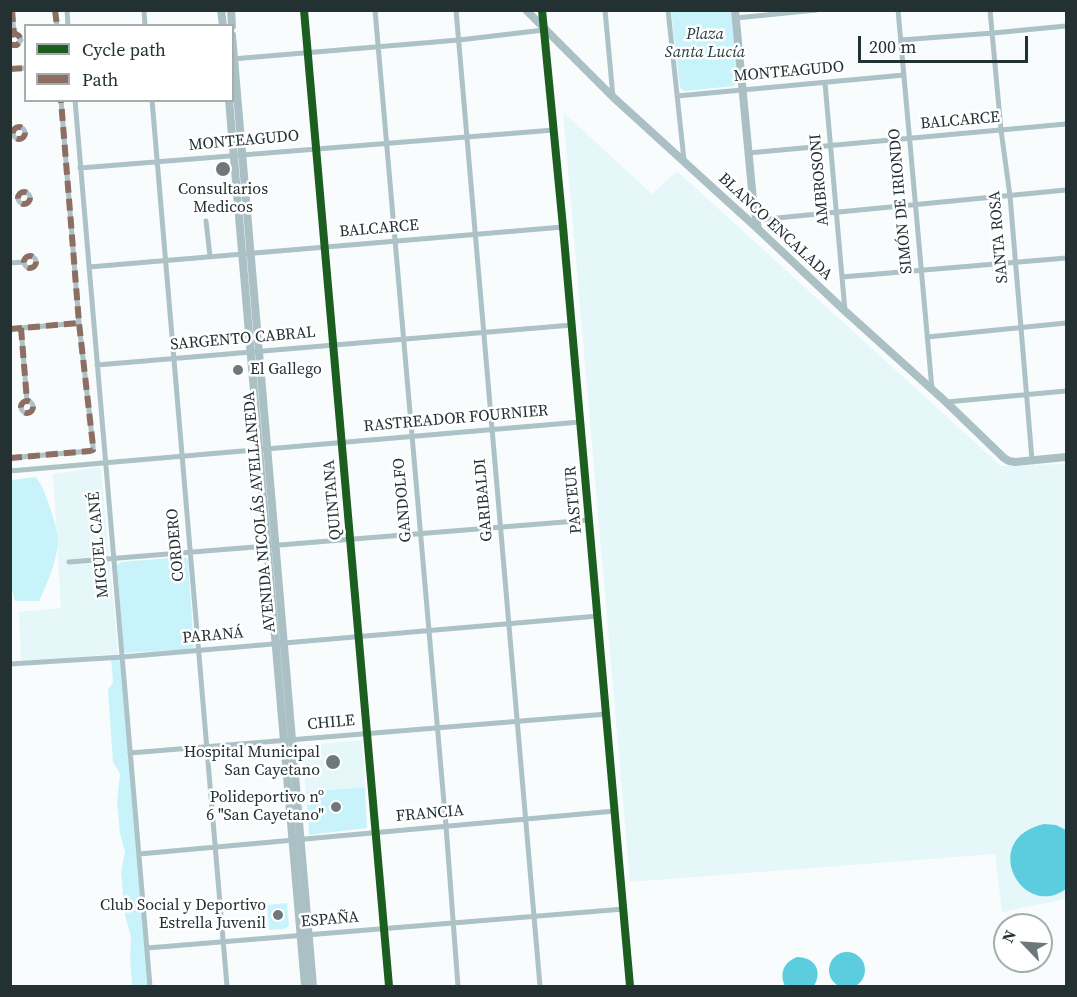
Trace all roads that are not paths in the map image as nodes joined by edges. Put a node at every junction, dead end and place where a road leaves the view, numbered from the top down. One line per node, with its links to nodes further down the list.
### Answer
1 (304, 10): 21 (street, QUINTANA)
2 (375, 10): 20 (street, GANDOLFO)
3 (456, 10): 17 (street, GARIBALDI)
4 (525, 10): 14 (main road, BLANCO ENCALADA)
5 (542, 10): 14 (street, PASTEUR)
6 (605, 10): 28 (street)
7 (668, 10): 27 (street)
8 (816, 10): 12 (street)
9 (898, 10): 18 (street, SIMÓN DE IRIONDO)
10 (990, 10): 15 (street, SANTA ROSA)
11 (12, 13): 16 (street)
12 (735, 14): 26 (main road)
13 (1066, 26): 15 (street)
14 (544, 30): 17 (street); 28 (main road, BLANCO ENCALADA); 34 (street, PASTEUR)
15 (993, 33): 18 (street); 35 (street, SANTA ROSA)
16 (12, 34): 19 (street)
17 (459, 40): 20 (street); 36 (street, GARIBALDI)
18 (900, 40): 24 (street, SIMÓN DE IRIONDO)
19 (10, 44)
20 (377, 47): 21 (street); 38 (street, GANDOLFO)
21 (308, 53): 22 (street); 40 (street, QUINTANA)
22 (234, 59)
23 (234, 69): 42 (main road, AVENIDA NICOLÁS AVELLANEDA)
24 (904, 75): 25 (street, MONTEAGUDO); 37 (street, SIMÓN DE IRIONDO)
25 (825, 83): 26 (street, MONTEAGUDO); 39 (street, AMBROSONI)
26 (742, 90): 27 (street, MONTEAGUDO); 41 (main road)
27 (677, 96): 45 (street)
28 (613, 97): 45 (main road, BLANCO ENCALADA)
29 (61, 102): 71 (street)
30 (75, 102): 46 (street, MIGUEL CANÉ)
31 (152, 102): 44 (street, CORDERO)
32 (229, 102): 43 (main road, AVENIDA NICOLÁS AVELLANEDA)
33 (1066, 124): 35 (street, BALCARCE)
34 (554, 130): 36 (street, MONTEAGUDO); 55 (street, PASTEUR)
35 (1001, 130): 37 (street, BALCARCE); 48 (street, SANTA ROSA)
36 (467, 137): 38 (street, MONTEAGUDO); 57 (street, GARIBALDI)
37 (909, 139): 39 (street, BALCARCE); 51 (street, SIMÓN DE IRIONDO)
38 (387, 143): 40 (street, MONTEAGUDO); 58 (street, GANDOLFO)
39 (830, 146): 41 (street, BALCARCE); 52 (street, AMBROSONI)
40 (316, 149): 42 (street, MONTEAGUDO); 59 (street, QUINTANA)
41 (748, 153): 53 (main road)
42 (243, 155): 43 (street, MONTEAGUDO); 60 (main road, AVENIDA NICOLÁS AVELLANEDA)
43 (234, 156): 44 (street, MONTEAGUDO); 60 (main road, AVENIDA NICOLÁS AVELLANEDA)
44 (157, 162): 46 (street, MONTEAGUDO); 63 (street, CORDERO)
45 (684, 162): 56 (main road, BLANCO ENCALADA)
46 (80, 168): 67 (street, MIGUEL CANÉ)
47 (1066, 190): 48 (street)
48 (1010, 196): 51 (street); 64 (street, SANTA ROSA)
49 (18, 198): 50 (street)
50 (10, 199)
51 (915, 204): 52 (street); 68 (street, SIMÓN DE IRIONDO)
52 (837, 212): 53 (street); 69 (street, AMBROSONI)
53 (756, 220): 56 (main road)
54 (206, 221): 61 (street)
55 (563, 227): 57 (street, BALCARCE); 73 (street, PASTEUR)
56 (758, 229): 70 (main road, BLANCO ENCALADA)
57 (475, 234): 58 (street, BALCARCE); 77 (street, GARIBALDI)
58 (394, 241): 59 (street, BALCARCE); 79 (street, GANDOLFO)
59 (324, 247): 60 (street, BALCARCE); 80 (street, QUINTANA)
60 (247, 253): 61 (street, BALCARCE); 81 (main road, AVENIDA NICOLÁS AVELLANEDA); 82 (main road, AVENIDA NICOLÁS AVELLANEDA)
61 (210, 256): 63 (street, BALCARCE)
62 (1066, 258): 64 (street)
63 (165, 260): 67 (street, BALCARCE); 83 (street, CORDERO)
64 (1015, 261): 68 (street); 75 (street, SANTA ROSA)
65 (24, 262): 66 (street)
66 (10, 263)
67 (89, 267): 84 (street, MIGUEL CANÉ)
68 (921, 271): 69 (street); 78 (street, SIMÓN DE IRIONDO)
69 (842, 278): 70 (street, AMBROSONI)
70 (845, 311): 85 (main road, BLANCO ENCALADA)
71 (79, 323): 74 (street); 98 (street)
72 (1066, 323): 75 (street)
73 (572, 325): 77 (street, SARGENTO CABRAL); 90 (street, PASTEUR)
74 (21, 328): 76 (street); 88 (street)
75 (1020, 328): 78 (street); 87 (street, SANTA ROSA)
76 (10, 329)
77 (484, 332): 79 (street, SARGENTO CABRAL); 91 (street, GARIBALDI)
78 (927, 337): 85 (street, SIMÓN DE IRIONDO)
79 (403, 339): 80 (street, SARGENTO CABRAL); 92 (street, GANDOLFO)
80 (333, 345): 81 (street, SARGENTO CABRAL); 93 (street, QUINTANA)
81 (260, 351): 82 (street, SARGENTO CABRAL); 94 (main road, AVENIDA NICOLÁS AVELLANEDA)
82 (251, 352): 83 (street, SARGENTO CABRAL); 95 (main road, AVENIDA NICOLÁS AVELLANEDA)
83 (174, 358): 84 (street, SARGENTO CABRAL); 96 (street, CORDERO)
84 (97, 365): 100 (street, MIGUEL CANÉ)
85 (932, 389): 89 (main road, BLANCO ENCALADA)
86 (1066, 391): 87 (street)
87 (1026, 395): 89 (street); 99 (street, SANTA ROSA)
88 (27, 401)
89 (946, 402): 99 (main road, BLANCO ENCALADA)
90 (580, 422): 91 (street, RASTREADOR FOURNIER); 102 (street, PASTEUR)
91 (492, 430): 92 (street, RASTREADOR FOURNIER); 103 (street, GARIBALDI)
92 (411, 436): 93 (street, RASTREADOR FOURNIER); 104 (street, GANDOLFO)
93 (342, 442): 94 (street, RASTREADOR FOURNIER); 105 (street, QUINTANA)
94 (268, 449): 95 (street, RASTREADOR FOURNIER); 106 (main road, AVENIDA NICOLÁS AVELLANEDA)
95 (259, 450): 96 (street, RASTREADOR FOURNIER); 107 (main road, AVENIDA NICOLÁS AVELLANEDA)
96 (182, 456): 100 (street, RASTREADOR FOURNIER); 108 (street, CORDERO)
97 (1066, 457): 99 (main road)
98 (10, 458)
99 (1032, 460)
100 (105, 463): 101 (street, RASTREADOR FOURNIER); 109 (street, MIGUEL CANÉ)
101 (10, 471)
102 (589, 520): 103 (street); 111 (street, PASTEUR)
103 (500, 527): 104 (street); 112 (street, GARIBALDI)
104 (419, 533): 105 (street); 113 (street, GANDOLFO)
105 (350, 539): 106 (street); 114 (street, QUINTANA)
106 (276, 545): 107 (street); 115 (main road, AVENIDA NICOLÁS AVELLANEDA)
107 (267, 546): 108 (street); 115 (main road, AVENIDA NICOLÁS AVELLANEDA)
108 (190, 552): 109 (street); 116 (street, CORDERO)
109 (113, 559): 110 (street); 117 (street, MIGUEL CANÉ)
110 (69, 562)
111 (598, 616): 112 (street, PARANÁ); 119 (street, PASTEUR)
112 (508, 624): 113 (street, PARANÁ); 120 (street, GARIBALDI)
113 (428, 631): 114 (street, PARANÁ); 121 (street, GANDOLFO)
114 (359, 637): 115 (street, PARANÁ); 122 (street, QUINTANA)
115 (280, 643): 116 (street, PARANÁ); 123 (main road, AVENIDA NICOLÁS AVELLANEDA)
116 (199, 651): 117 (street, PARANÁ); 124 (street, CORDERO)
117 (122, 657): 118 (street, PARANÁ); 125 (street, MIGUEL CANÉ)
118 (10, 664)
119 (607, 714): 120 (street, CHILE); 126 (street, PASTEUR)
120 (517, 721): 121 (street, CHILE); 127 (street, GARIBALDI)
121 (436, 728): 122 (street, CHILE); 128 (street, GANDOLFO)
122 (367, 734): 123 (street, CHILE); 129 (street, QUINTANA)
123 (288, 740): 124 (street, CHILE); 130 (main road, AVENIDA NICOLÁS AVELLANEDA)
124 (207, 747): 125 (street, CHILE); 131 (street, CORDERO)
125 (130, 753): 132 (street, MIGUEL CANÉ)
126 (615, 811): 127 (street, FRANCIA); 133 (street, PASTEUR)
127 (525, 819): 128 (street, FRANCIA); 134 (street, GARIBALDI)
128 (446, 826): 129 (street, FRANCIA); 135 (street, GANDOLFO)
129 (376, 832): 130 (street, FRANCIA); 136 (street, QUINTANA)
130 (297, 839): 131 (street, FRANCIA); 137 (main road, AVENIDA NICOLÁS AVELLANEDA)
131 (215, 847): 132 (street, FRANCIA); 138 (street, CORDERO)
132 (139, 854): 139 (street, MIGUEL CANÉ)
133 (624, 909): 134 (street, ESPAÑA); 147 (street, PASTEUR)
134 (534, 917): 135 (street, ESPAÑA); 146 (street, GARIBALDI)
135 (454, 923): 136 (street, ESPAÑA); 145 (street, GANDOLFO)
136 (384, 929): 137 (street, ESPAÑA); 144 (street, QUINTANA)
137 (305, 935): 138 (street, ESPAÑA); 142 (main road, AVENIDA NICOLÁS AVELLANEDA); 143 (main road, AVENIDA NICOLÁS AVELLANEDA)
138 (223, 942): 139 (street, ESPAÑA); 141 (street, CORDERO)
139 (147, 948): 140 (street, MIGUEL CANÉ)
140 (150, 987)
141 (227, 987)
142 (305, 987)
143 (313, 987)
144 (389, 987)
145 (458, 987)
146 (540, 987)
147 (630, 987)

